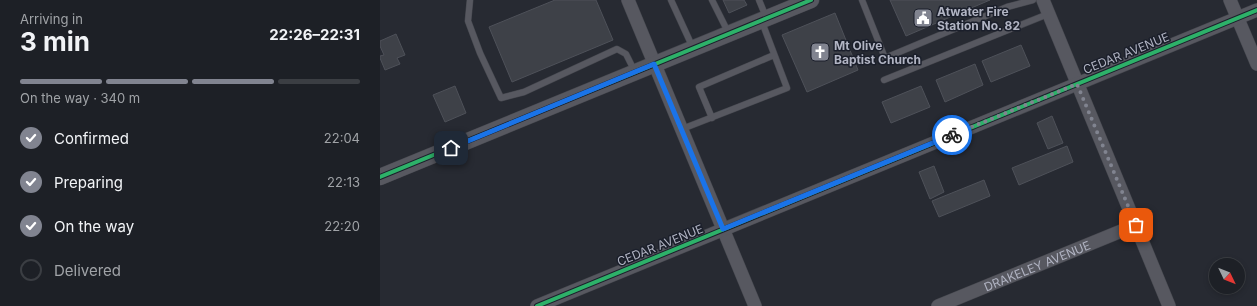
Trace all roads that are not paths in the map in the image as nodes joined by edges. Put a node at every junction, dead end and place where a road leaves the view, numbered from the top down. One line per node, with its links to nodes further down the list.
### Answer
1 (470, 0): 20 (lane)
2 (628, 0): 18 (street)
3 (672, 0): 16 (lane)
4 (712, 0): 15 (lane)
5 (759, 0): 14 (lane)
6 (811, 0): 14 (street)
7 (862, 0): 8 (lane)
8 (1033, 0)
9 (1043, 0): 12 (street)
10 (1230, 0): 13 (street)
11 (1257, 10): 13 (street, CEDAR AVENUE)
12 (1048, 14): 21 (lane); 22 (street)
13 (1238, 18): 19 (street); 22 (street, CEDAR AVENUE)
14 (764, 19): 15 (street); 17 (lane)
15 (729, 34): 16 (street)
16 (693, 48): 18 (street)
17 (774, 55): 23 (lane); 23 (lane)
18 (654, 64): 20 (street); 24 (street)
19 (1257, 64)
20 (635, 72): 25 (street)
21 (884, 80)
22 (1077, 84): 26 (street); 27 (street, CEDAR AVENUE)
23 (712, 118): 24 (lane)
24 (682, 129): 27 (street)
25 (380, 177)
26 (1136, 225): 30 (street, DRAKELEY AVENUE); 31 (street)
27 (723, 229): 28 (street, CEDAR AVENUE); 29 (street)
28 (537, 306)
29 (755, 306)
30 (938, 306)
31 (1169, 306)

